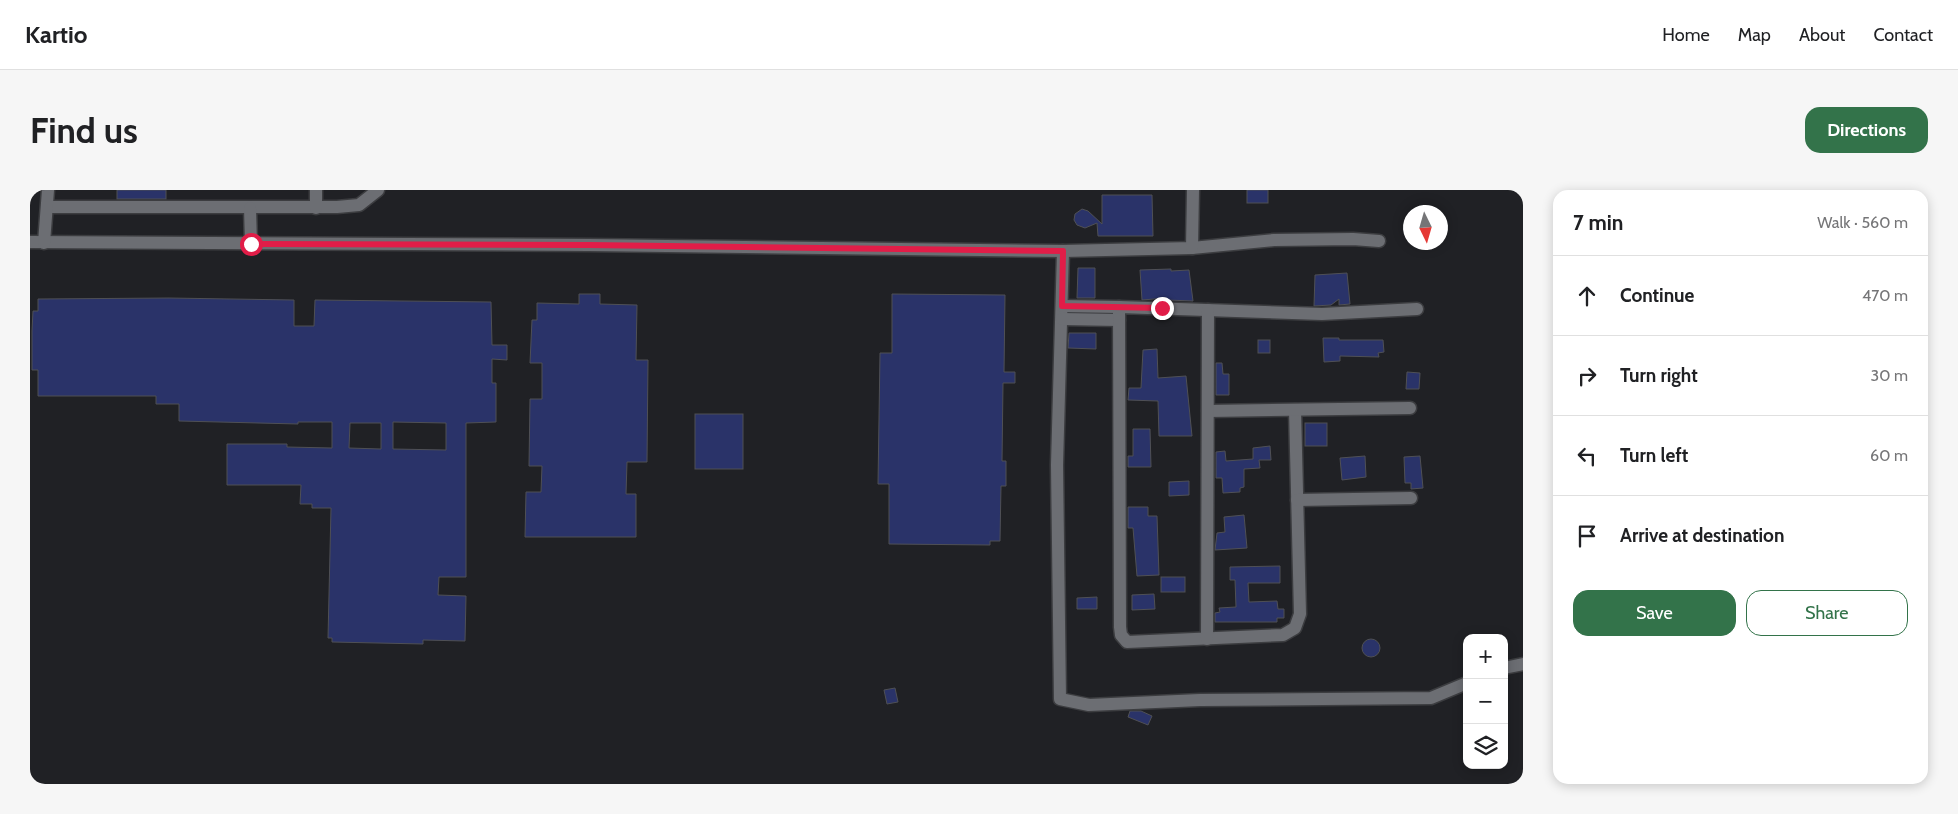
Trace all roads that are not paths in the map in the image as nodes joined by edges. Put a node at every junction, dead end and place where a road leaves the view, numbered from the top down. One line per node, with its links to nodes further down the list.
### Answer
1 (48, 190): 5 (street)
2 (316, 190): 7 (street)
3 (378, 190): 7 (street)
4 (1193, 190): 12 (street)
5 (48, 207): 6 (street); 10 (street)
6 (250, 208): 7 (street); 11 (street)
7 (316, 208)
8 (1379, 241): 12 (street)
9 (30, 242): 10 (street)
10 (44, 243): 11 (street)
11 (251, 244): 13 (street)
12 (1192, 248): 13 (street)
13 (1063, 251): 16 (street)
14 (1417, 309): 15 (street)
15 (1208, 310): 17 (street); 20 (street)
16 (1062, 312): 17 (street); 26 (street)
17 (1119, 314): 23 (street)
18 (1410, 408): 19 (street)
19 (1295, 410): 20 (street); 22 (street)
20 (1208, 411): 23 (street)
21 (1411, 498): 22 (street)
22 (1297, 500): 23 (street)
23 (1207, 639)
24 (1523, 664): 25 (street)
25 (1508, 667)
26 (1463, 685)

